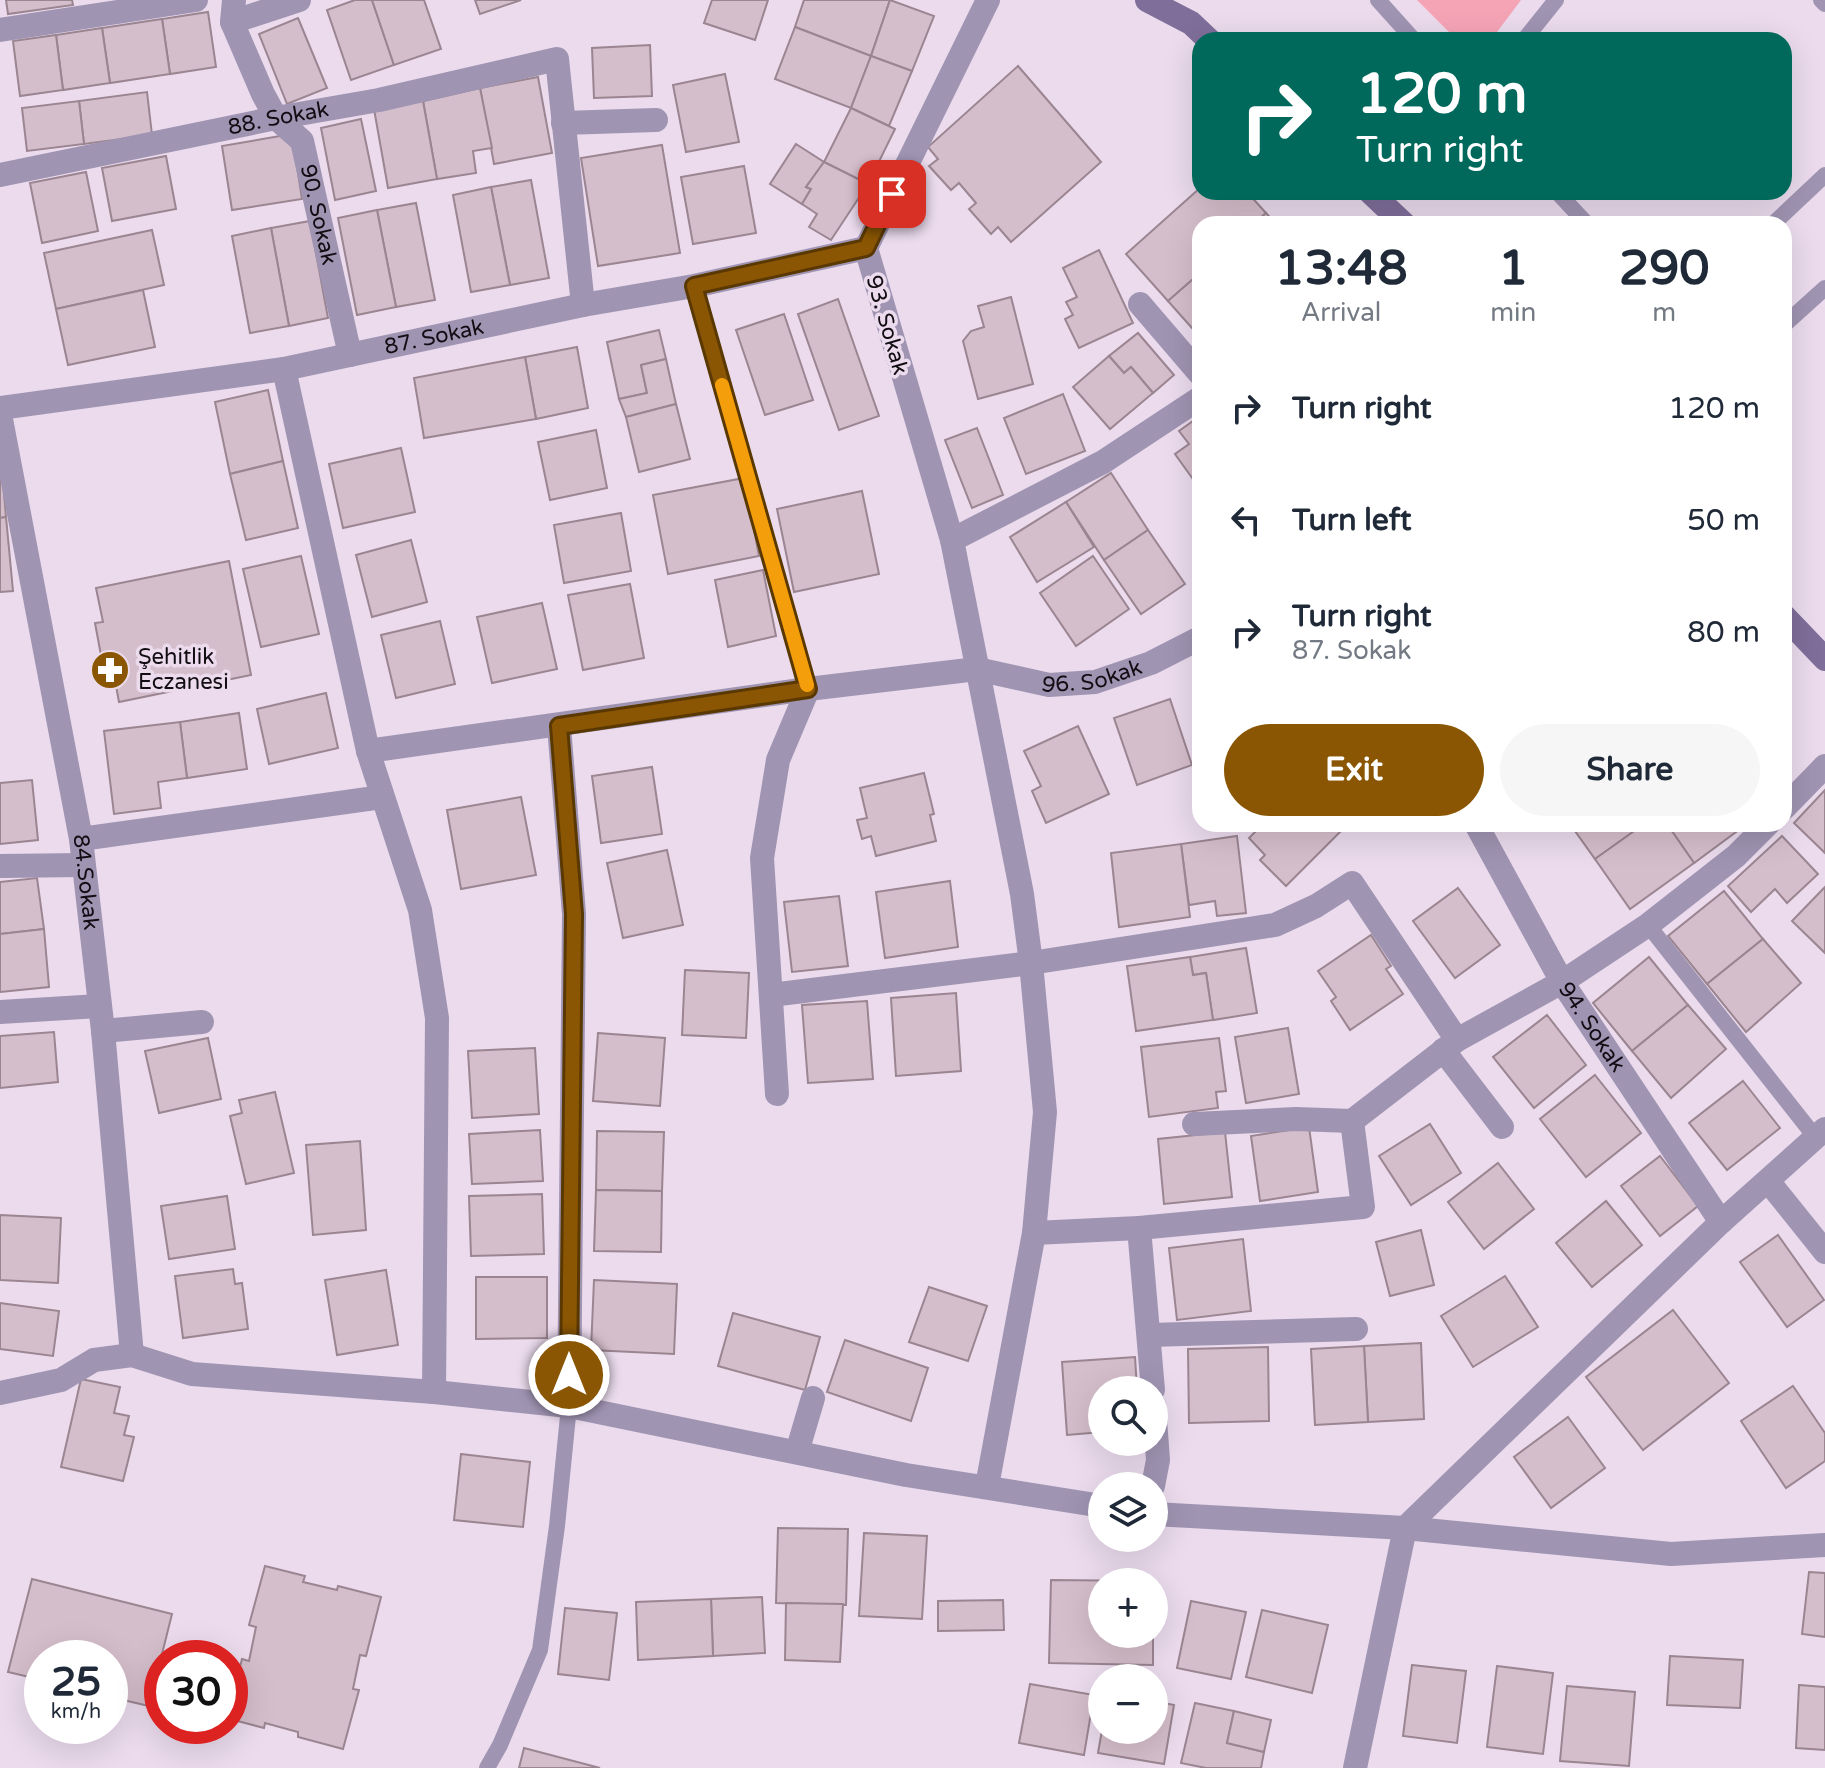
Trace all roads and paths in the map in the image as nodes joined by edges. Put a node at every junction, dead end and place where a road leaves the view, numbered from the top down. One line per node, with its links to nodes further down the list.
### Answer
1 (196, 0): 8 (street)
2 (299, 0): 7 (street)
3 (988, 0): 22 (street, 93. Sokak)
4 (1147, 0): 9 (street)
5 (1378, 0): 10 (lane)
6 (1556, 0): 11 (lane)
7 (233, 11): 12 (street, 90. Sokak)
8 (0, 30)
9 (1201, 32)
10 (1407, 32)
11 (1530, 32)
12 (276, 118): 14 (street, 88. Sokak); 15 (street, 88. Sokak); 28 (street, 90. Sokak)
13 (656, 120): 14 (street)
14 (563, 123): 26 (street)
15 (0, 175)
16 (1825, 175): 21 (lane)
17 (1376, 200): 19 (street)
18 (1564, 200): 20 (lane)
19 (1389, 216)
20 (1580, 216)
21 (1781, 216)
22 (866, 248): 23 (street, 87. Sokak); 33 (street, 93. Sokak)
23 (694, 286): 26 (street, 87. Sokak); 38 (lane)
24 (1825, 288): 27 (lane)
25 (1140, 304): 29 (street)
26 (583, 305): 28 (street, 87. Sokak)
27 (1792, 318)
28 (350, 355): 30 (street, 87. Sokak)
29 (1192, 365)
30 (284, 369): 32 (street, 87. Sokak); 40 (street)
31 (1192, 403): 33 (street)
32 (0, 411): 46 (street, 84.Sokak)
33 (952, 540): 37 (street, 93. Sokak)
34 (1792, 624): 36 (street)
35 (1192, 642): 37 (street, 96. Sokak)
36 (1825, 659)
37 (977, 669): 38 (street, 96. Sokak); 50 (street, 93. Sokak)
38 (808, 689): 39 (street, 96. Sokak); 52 (street)
39 (559, 726): 40 (street, 96. Sokak); 75 (street)
40 (368, 751): 42 (street)
41 (1825, 766): 43 (street)
42 (382, 797): 46 (street); 72 (street)
43 (1792, 800)
44 (1480, 832): 51 (street, 94. Sokak)
45 (1760, 832): 49 (street)
46 (81, 839): 47 (street, 84.Sokak)
47 (83, 865): 48 (street); 53 (street, 84.Sokak)
48 (0, 866)
49 (1648, 925): 51 (street); 62 (lane)
50 (1031, 963): 52 (street); 57 (street); 66 (street, 93. Sokak)
51 (1562, 982): 57 (street); 64 (street, 94. Sokak)
52 (771, 995): 58 (street)
53 (99, 1006): 54 (street); 56 (street, 84.Sokak)
54 (0, 1012)
55 (202, 1022): 56 (street)
56 (103, 1031): 70 (street, 84.Sokak)
57 (1450, 1045): 59 (street); 61 (street)
58 (777, 1094)
59 (1352, 1121): 60 (street); 65 (street)
60 (1194, 1124)
61 (1502, 1127)
62 (1820, 1134): 63 (street)
63 (1768, 1181): 64 (street); 67 (street)
64 (1721, 1222): 80 (street)
65 (1139, 1228): 66 (street); 69 (street)
66 (1034, 1233): 77 (street, 93. Sokak)
67 (1825, 1252)
68 (1356, 1329): 69 (street)
69 (1149, 1335): 71 (street)
70 (132, 1355): 72 (street); 73 (street)
71 (1152, 1376)
72 (434, 1392): 75 (street)
73 (0, 1393)
74 (813, 1398): 76 (street)
75 (569, 1406): 76 (street); 82 (lane)
76 (797, 1452): 77 (street)
77 (987, 1486): 78 (street)
78 (1088, 1504)
79 (1168, 1515): 80 (street)
80 (1405, 1528): 81 (street); 83 (street)
81 (1825, 1545)
82 (487, 1768)
83 (1355, 1768)

